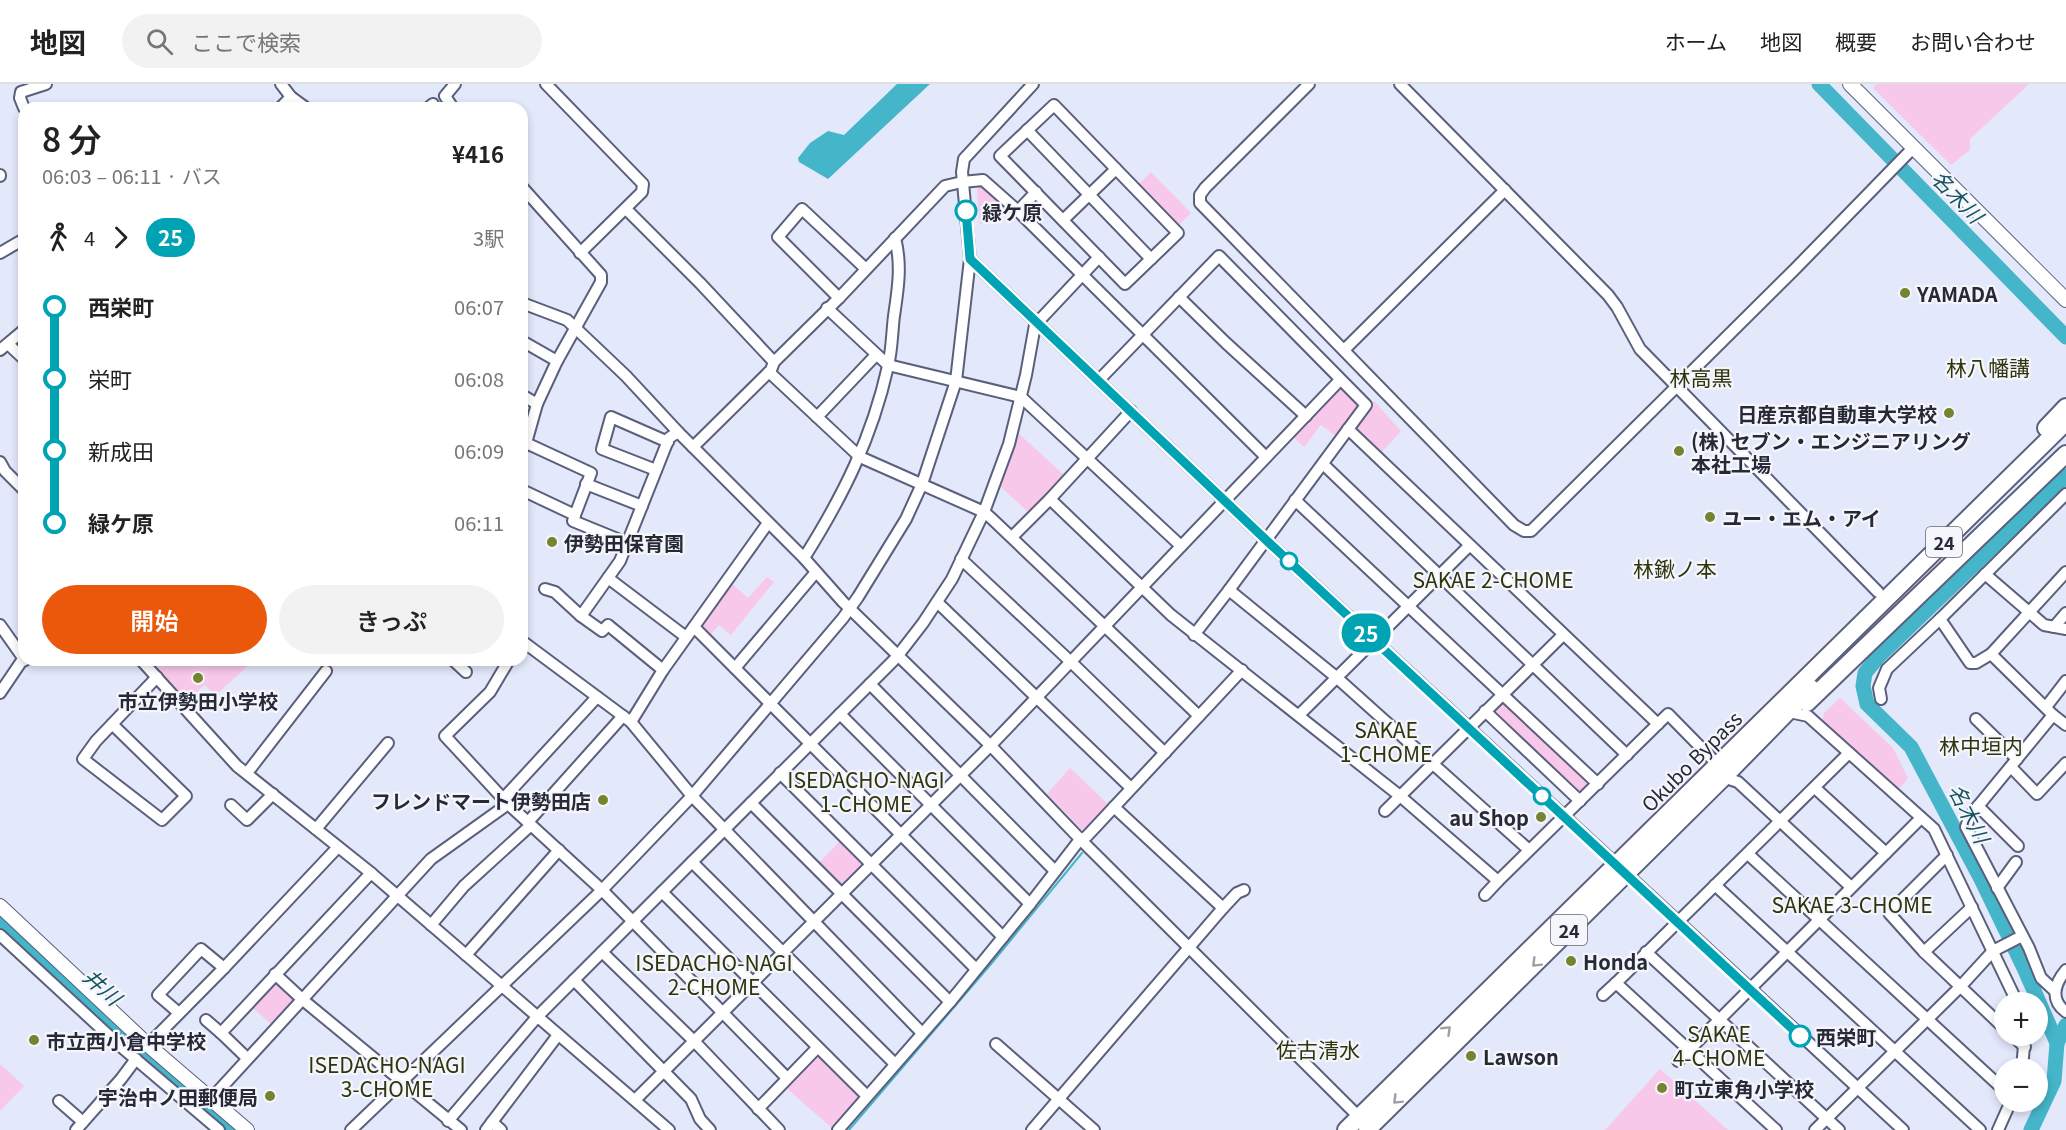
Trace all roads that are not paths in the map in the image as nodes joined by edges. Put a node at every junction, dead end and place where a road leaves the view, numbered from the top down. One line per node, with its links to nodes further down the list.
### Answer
1 (46, 84): 10 (street)
2 (281, 84): 9 (street)
3 (454, 84): 13 (street)
4 (546, 84): 22 (street)
5 (1033, 84): 17 (street)
6 (1309, 84): 45 (street)
7 (1400, 84): 18 (street)
8 (1850, 84): 15 (main road)
9 (291, 97): 11 (street); 12 (street)
10 (22, 102)
11 (286, 102)
12 (298, 102)
13 (449, 102)
14 (1027, 130): 16 (street); 19 (street); 21 (street)
15 (1910, 151): 36 (main road); 54 (street)
16 (1116, 169): 21 (street); 31 (street)
17 (962, 182): 23 (street); 25 (street); 30 (street)
18 (1505, 190): 45 (street); 54 (street)
19 (1036, 192): 23 (street); 24 (street)
20 (528, 194): 28 (street)
21 (1089, 195): 24 (street); 31 (street)
22 (626, 209): 28 (street); 50 (street)
23 (1018, 211): 33 (street)
24 (1063, 220): 29 (street)
25 (895, 238): 32 (street); 49 (street)
26 (18, 242): 27 (street)
27 (0, 253)
28 (580, 253): 40 (street)
29 (1099, 257): 31 (street); 33 (street)
30 (970, 259): 39 (street); 53 (street)
31 (1151, 259)
32 (866, 269): 35 (street); 35 (street)
33 (1082, 275): 39 (street); 42 (street)
34 (1179, 297): 42 (street); 52 (street); 60 (street)
35 (839, 298): 38 (street)
36 (2066, 300)
37 (528, 305): 40 (street)
38 (827, 308): 47 (street); 50 (street)
39 (1038, 322): 51 (street); 55 (street)
40 (575, 329): 48 (street); 64 (street)
41 (18, 335): 44 (street)
42 (1143, 335): 51 (street); 73 (street)
43 (528, 344): 48 (street)
44 (4, 347): 46 (street)
45 (1344, 351): 54 (street)
46 (18, 355)
47 (876, 355): 49 (street); 61 (street)
48 (557, 361): 57 (street)
49 (888, 365): 53 (street); 71 (street)
50 (771, 367): 61 (street); 68 (street)
51 (1099, 380): 59 (street)
52 (1340, 380): 60 (street); 63 (street)
53 (956, 381): 55 (street); 79 (street)
54 (1676, 387): 104 (street)
55 (1021, 397): 72 (street); 86 (street)
56 (528, 399): 57 (street)
57 (537, 404): 65 (street)
58 (2066, 407): 104 (highway)
59 (1131, 411): 72 (street); 84 (street)
60 (1306, 416): 73 (street)
61 (817, 417): 71 (street)
62 (2066, 422): 131 (highway, Okubo Bypass / 24)
63 (1348, 429): 74 (street); 93 (street)
64 (678, 432): 67 (street); 68 (street)
65 (528, 433)
66 (2066, 437): 131 (highway, Okubo Bypass / 24)
67 (668, 442): 76 (street); 76 (street)
68 (693, 447): 88 (street)
69 (528, 448): 78 (street)
70 (2066, 454): 149 (highway)
71 (860, 457): 79 (street); 94 (street)
72 (1086, 458): 82 (street); 92 (street)
73 (1266, 458): 84 (street)
74 (1323, 464): 83 (street); 99 (street)
75 (2, 469): 77 (street)
76 (656, 470): 85 (street)
77 (18, 484)
78 (586, 484): 85 (street); 87 (street)
79 (922, 484): 86 (street); 107 (street)
80 (528, 493): 87 (street)
81 (2066, 494): 98 (street)
82 (1050, 499): 89 (street); 101 (street)
83 (1295, 500): 90 (street); 106 (street)
84 (1224, 501): 90 (street); 92 (street)
85 (642, 506): 91 (street)
86 (984, 512): 89 (street); 95 (street)
87 (575, 515): 91 (street)
88 (768, 523): 94 (street); 114 (street)
89 (1012, 537): 113 (street)
90 (1266, 540): 103 (street); 120 (street)
91 (627, 543): 100 (street)
92 (1181, 546): 101 (street)
93 (1469, 546): 99 (street); 118 (street)
94 (804, 558): 96 (street)
95 (961, 559): 105 (street); 125 (street)
96 (816, 572): 107 (street); 132 (street)
97 (2066, 572): 109 (street)
98 (1985, 574): 109 (street); 111 (street)
99 (1439, 575): 106 (street); 126 (street)
100 (608, 578): 110 (street); 119 (street)
101 (1142, 588): 113 (street); 117 (street)
102 (545, 589): 110 (street)
103 (1229, 590): 117 (street); 138 (street)
104 (1878, 592): 160 (highway)
105 (937, 603): 124 (street); 144 (street)
106 (1408, 606): 120 (street); 142 (street)
107 (850, 608): 124 (street); 146 (street)
108 (2066, 612): 115 (street)
109 (2030, 613): 115 (street); 123 (street)
110 (581, 616): 133 (street)
111 (1940, 619): 123 (street); 145 (street)
112 (0, 625): 122 (street)
113 (1106, 626): 125 (street); 152 (street)
114 (694, 627): 119 (street); 132 (street)
115 (2054, 627): 116 (street)
116 (2066, 629)
117 (1194, 635): 134 (street)
118 (1563, 635): 126 (street); 156 (street)
119 (686, 637): 133 (street)
120 (1374, 640): 138 (street); 158 (street)
121 (528, 645): 143 (street)
122 (18, 650)
123 (1991, 654): 148 (street)
124 (899, 655): 140 (street); 163 (street)
125 (1071, 662): 144 (street); 164 (street)
126 (1533, 665): 142 (street); 166 (street)
127 (20, 666): 141 (street)
128 (147, 666): 137 (street)
129 (459, 666): 136 (street)
130 (506, 666): 180 (street)
131 (1825, 666): 159 (highway, Okubo Bypass / 24); 160 (highway, Okubo Bypass / 24)
132 (735, 668): 146 (street)
133 (663, 669): 153 (street)
134 (1242, 670): 151 (street); 152 (street)
135 (326, 671): 171 (street)
136 (465, 672)
137 (157, 677): 155 (street); 171 (street)
138 (1336, 677): 151 (street); 169 (street)
139 (2066, 681): 148 (street)
140 (870, 684): 150 (street); 173 (street)
141 (0, 693)
142 (1503, 694): 147 (street); 174 (street)
143 (597, 697): 153 (street); 180 (street)
144 (1037, 698): 163 (street); 175 (street)
145 (1881, 699)
146 (771, 704): 162 (street); 178 (street)
147 (1485, 711): 158 (street); 181 (street)
148 (2050, 711): 157 (street); 167 (street)
149 (1794, 713): 159 (highway); 165 (street)
150 (840, 714): 162 (street); 184 (street)
151 (1299, 715): 179 (street)
152 (1199, 716): 164 (street)
153 (627, 719): 178 (street); 191 (street)
154 (1977, 719): 167 (street)
155 (112, 724): 155 (street)
156 (1658, 724): 166 (street); 170 (street)
157 (2066, 725)
158 (1468, 728): 169 (street); 188 (street)
159 (1771, 729): 170 (highway, Okubo Bypass / 24)
160 (1751, 731): 170 (highway, Okubo Bypass / 24)
161 (388, 743): 192 (street)
162 (810, 744): 172 (street); 194 (street)
163 (991, 746): 173 (street); 195 (street)
164 (1165, 753): 175 (street)
165 (1849, 753): 176 (street); 189 (street)
166 (1628, 755): 174 (street)
167 (2014, 763): 168 (street); 185 (street)
168 (2066, 763)
169 (1433, 764): 179 (street); 199 (street)
170 (1720, 772): 190 (street); 206 (highway, Okubo Bypass / 24)
171 (247, 773): 177 (street)
172 (780, 773): 182 (street); 205 (street)
173 (961, 775): 184 (street); 207 (street)
174 (1598, 784): 181 (street)
175 (1131, 788): 186 (street)
176 (1815, 788): 190 (street); 200 (street)
177 (273, 794): 183 (street); 192 (street)
178 (692, 796): 193 (street); 213 (street)
179 (1400, 796): 187 (street); 209 (street)
180 (506, 801): 191 (street); 218 (street)
181 (1580, 801): 188 (street)
182 (751, 803): 193 (street); 216 (street)
183 (231, 805)
184 (932, 805): 194 (street); 219 (street)
185 (1978, 806): 196 (street); 212 (street)
186 (1114, 807): 195 (street); 222 (street)
187 (1385, 811)
188 (1564, 816): 199 (street); 206 (street)
189 (1921, 818): 200 (street); 202 (street)
190 (1780, 822): 201 (street); 211 (street)
191 (529, 824): 198 (street); 227 (street)
192 (316, 829): 197 (street)
193 (724, 830): 203 (street); 226 (street)
194 (901, 835): 205 (street); 230 (street)
195 (1081, 840): 207 (street); 231 (street)
196 (2018, 846)
197 (338, 847): 208 (street); 239 (street)
198 (559, 850): 213 (street); 238 (street)
199 (1529, 850): 209 (street)
200 (1886, 853): 211 (street)
201 (1748, 854): 210 (street); 223 (street)
202 (1947, 855): 221 (street); 235 (street)
203 (692, 862): 215 (street); 236 (street)
204 (2016, 862): 212 (street)
205 (871, 865): 216 (street); 240 (street)
206 (1621, 869): 225 (street); 295 (highway, Okubo Bypass / 24)
207 (1055, 871): 219 (street)
208 (371, 873): 218 (street); 242 (street)
209 (1498, 881): 217 (street)
210 (1715, 885): 225 (street); 237 (street)
211 (1851, 887): 223 (street)
212 (1997, 888): 229 (street)
213 (602, 890): 224 (street); 246 (street)
214 (1244, 890): 222 (street)
215 (662, 892): 224 (street); 244 (street)
216 (842, 894): 226 (street); 253 (street)
217 (1485, 895)
218 (398, 896): 227 (street); 252 (street)
219 (1030, 904): 230 (street)
220 (0, 906): 267 (main road)
221 (1972, 907): 232 (street); 235 (street)
222 (1223, 908): 231 (street)
223 (1820, 920): 237 (street); 258 (street)
224 (633, 921): 233 (street); 255 (street)
225 (1677, 921): 234 (street); 248 (street)
226 (814, 922): 236 (street); 263 (street)
227 (431, 925): 238 (street)
228 (0, 935): 274 (street)
229 (2022, 936): 232 (street); 249 (street)
230 (1003, 937): 240 (street)
231 (1190, 948): 286 (street); 295 (street)
232 (1993, 951): 247 (street); 250 (street)
233 (602, 952): 243 (street); 265 (street)
234 (1646, 952): 245 (street); 261 (street)
235 (1924, 952): 247 (street)
236 (783, 953): 244 (street); 276 (street)
237 (1788, 953): 248 (street); 271 (street)
238 (466, 955): 246 (street)
239 (224, 968): 256 (street); 256 (street)
240 (976, 969): 253 (street)
241 (2066, 970): 249 (street)
242 (275, 974): 252 (street); 262 (street)
243 (574, 980): 257 (street); 277 (street)
244 (752, 983): 255 (street); 269 (street)
245 (1616, 983): 251 (street); 270 (street)
246 (501, 986): 257 (street); 279 (street)
247 (1960, 987): 258 (street); 259 (street)
248 (1750, 989): 261 (street); 281 (street)
249 (2054, 990): 254 (street)
250 (2012, 992)
251 (1603, 995)
252 (303, 1000): 272 (street); 279 (street)
253 (950, 1002): 263 (street)
254 (2063, 1010)
255 (723, 1012): 265 (street); 278 (street)
256 (179, 1014): 267 (street)
257 (537, 1017): 264 (street); 292 (street)
258 (1928, 1019): 271 (street); 280 (street)
259 (1994, 1019)
260 (207, 1020): 262 (street)
261 (1719, 1020): 270 (street); 291 (street)
262 (221, 1033): 272 (street)
263 (922, 1033): 276 (street)
264 (558, 1035): 285 (street); 294 (street)
265 (694, 1041): 277 (street); 289 (street)
266 (996, 1044): 286 (street)
267 (148, 1045): 282 (main road)
268 (2025, 1047): 273 (street)
269 (817, 1048): 278 (street); 283 (street)
270 (1689, 1050): 275 (street); 308 (street)
271 (1894, 1052): 281 (street); 312 (street)
272 (247, 1058): 284 (street)
273 (2023, 1058)
274 (135, 1059): 288 (street); 293 (street)
275 (1678, 1061)
276 (895, 1064): 283 (street)
277 (665, 1070): 285 (street); 302 (street)
278 (787, 1078): 289 (street)
279 (402, 1081): 292 (street); 299 (street)
280 (1994, 1081)
281 (1858, 1088): 291 (street); 311 (street)
282 (197, 1089): 284 (main road); 288 (street)
283 (867, 1096): 304 (street)
284 (211, 1099): 298 (main road)
285 (634, 1100): 296 (street)
286 (1059, 1100): 305 (street); 306 (street)
287 (59, 1101): 293 (street)
288 (186, 1101): 297 (street)
289 (758, 1109): 303 (street)
290 (2006, 1112): 313 (street)
291 (1827, 1119): 309 (street); 310 (street)
292 (448, 1121): 300 (street)
293 (79, 1126)
294 (489, 1126): 301 (street)
295 (1367, 1126): 307 (highway, Okubo Bypass / 24)
296 (666, 1129)
297 (219, 1130)
298 (247, 1130)
299 (351, 1130)
300 (461, 1130)
301 (501, 1130)
302 (710, 1130)
303 (779, 1130)
304 (838, 1130)
305 (1032, 1130)
306 (1094, 1130)
307 (1346, 1130)
308 (1776, 1130)
309 (1815, 1130)
310 (1839, 1130)
311 (1903, 1130)
312 (1980, 1130)
313 (1998, 1130)

